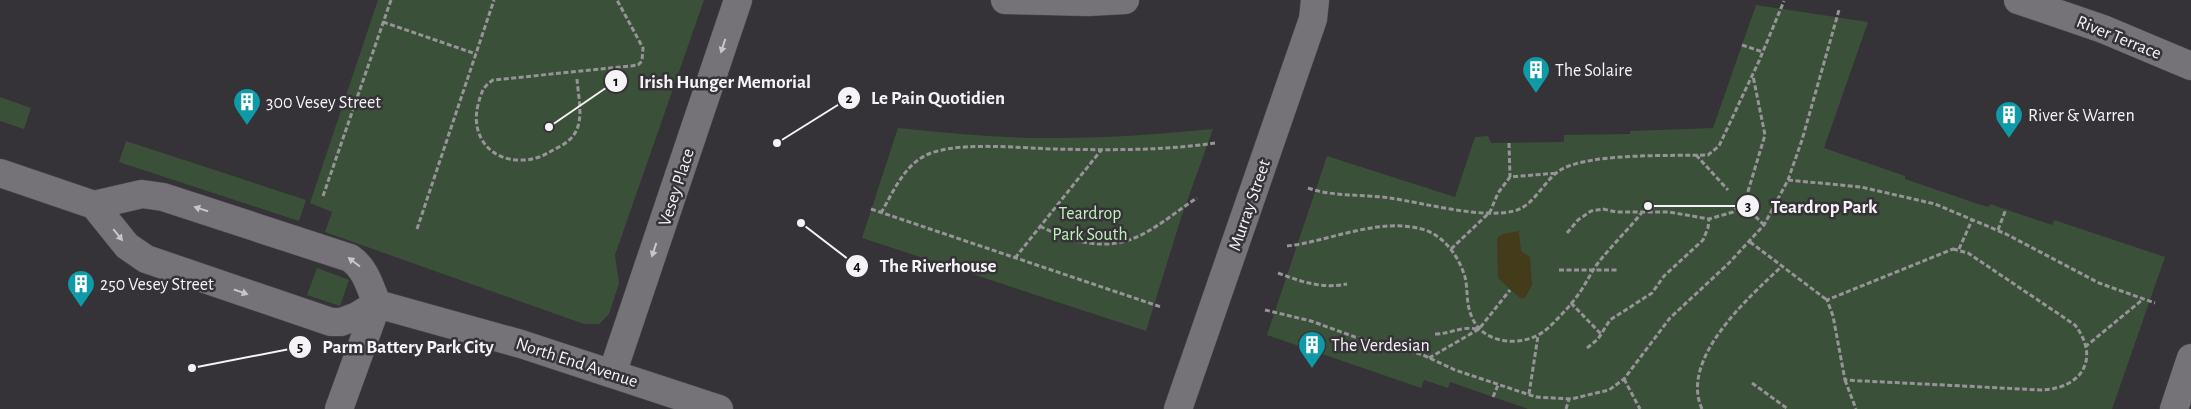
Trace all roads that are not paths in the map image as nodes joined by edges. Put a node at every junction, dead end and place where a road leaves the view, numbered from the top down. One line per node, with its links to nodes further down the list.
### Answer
1 (738, 0): 11 (street, Vesey Place, one-way to 11)
2 (1005, 0): 3 (street)
3 (1125, 0)
4 (1315, 0): 14 (street, Murray Street)
5 (2018, 0): 6 (street, River Terrace)
6 (2191, 66)
7 (0, 173): 8 (street)
8 (94, 205): 9 (street, one-way to 9); 9 (street, one-way to 8)
9 (377, 304): 11 (street, North End Avenue); 12 (street)
10 (2191, 358): 15 (street)
11 (612, 374): 13 (street, North End Avenue)
12 (339, 409)
13 (719, 409)
14 (1178, 409)
15 (2174, 409)

